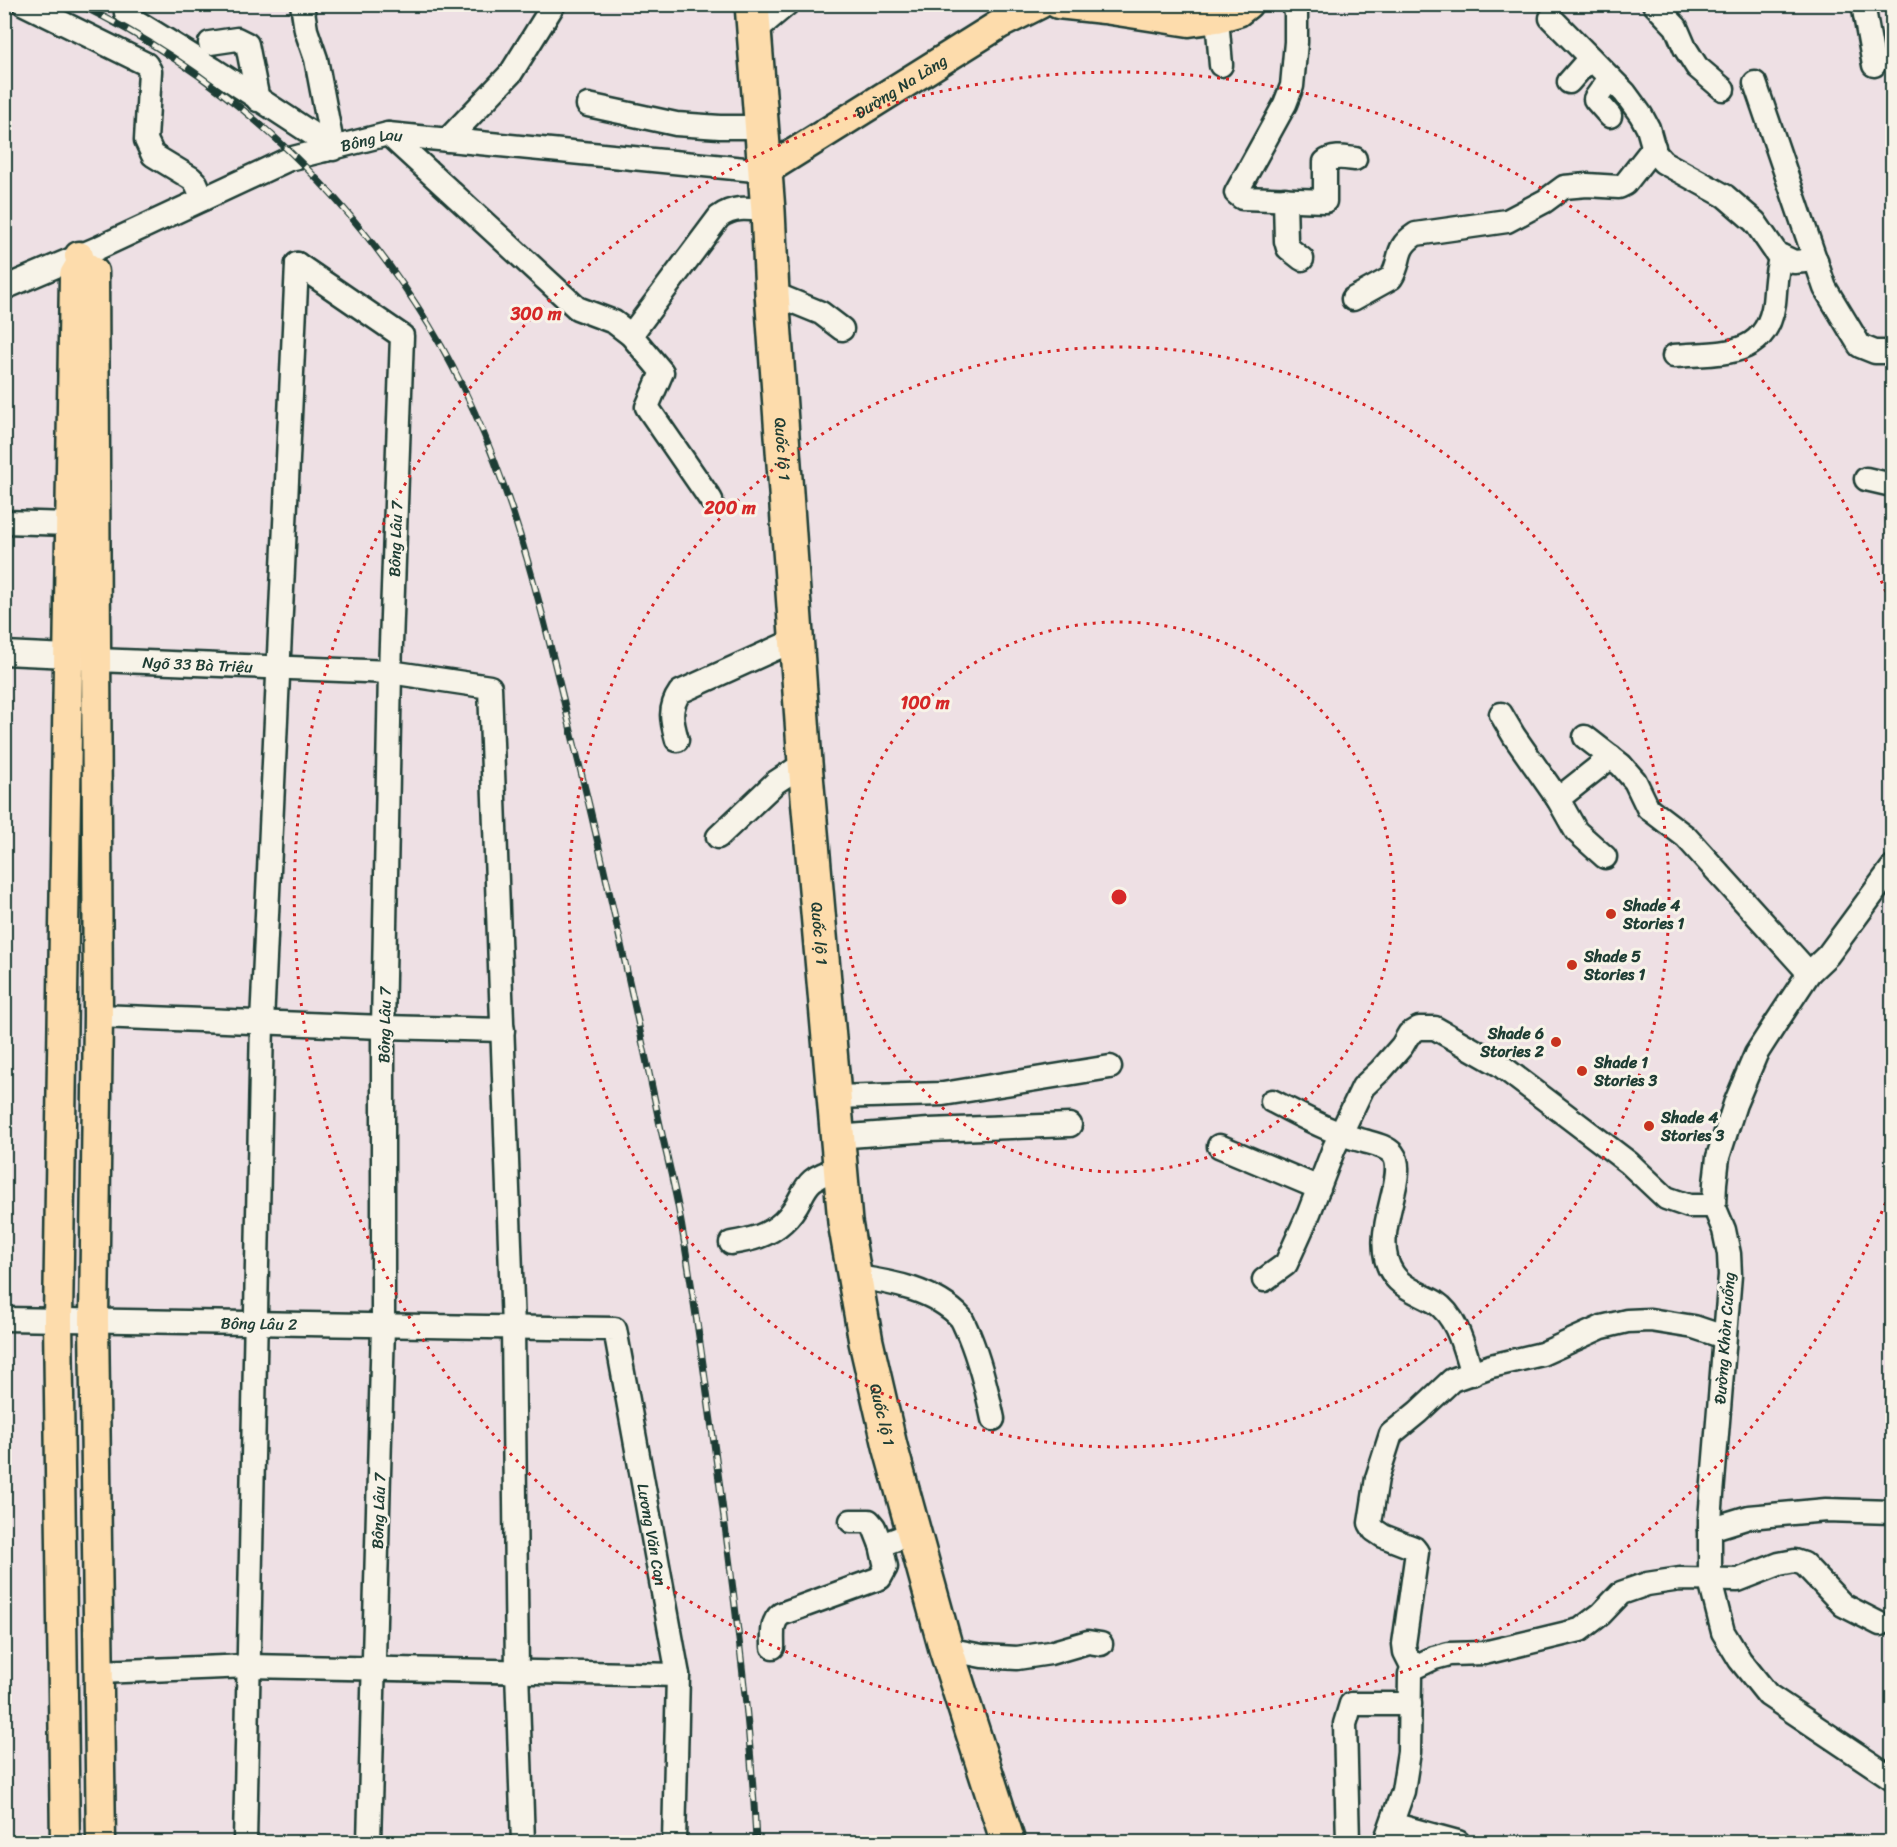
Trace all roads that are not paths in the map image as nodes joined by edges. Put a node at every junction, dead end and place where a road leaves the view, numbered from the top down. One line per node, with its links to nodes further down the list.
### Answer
1 (24, 4): 33 (street)
2 (124, 4): 23 (street)
3 (302, 4): 30 (street)
4 (554, 4): 28 (street)
5 (787, 4): 12 (street)
6 (1040, 4): 32 (main road, Đường Na Làng)
7 (1058, 4): 13 (main road)
8 (1248, 4): 13 (main road)
9 (1293, 4): 34 (street)
10 (1654, 4): 22 (street)
11 (1863, 4): 18 (street)
12 (754, 18): 26 (highway, Quốc lộ 1)
13 (1217, 18): 17 (street)
14 (1551, 18): 16 (street)
15 (210, 43): 23 (street)
16 (1590, 58): 19 (street); 20 (street)
17 (1221, 65)
18 (1874, 65)
19 (1610, 78): 25 (street); 29 (street)
20 (1569, 82)
21 (1755, 83): 39 (street)
22 (1723, 89)
23 (258, 100): 30 (street)
24 (588, 105): 26 (street)
25 (1610, 116)
26 (762, 127): 32 (highway, Quốc lộ 1)
27 (388, 134): 28 (street, Bông Lau); 30 (street, Bông Lau); 44 (street)
28 (447, 140): 32 (street, Bông Lau)
29 (1654, 147): 36 (street); 42 (street)
30 (330, 150): 33 (street, Bông Lau)
31 (1355, 159): 34 (street)
32 (765, 171): 35 (highway, Quốc lộ 1)
33 (203, 199): 38 (street, Bông Lau)
34 (1286, 199): 37 (street)
35 (768, 211): 41 (highway, Quốc lộ 1); 44 (street)
36 (1781, 256): 39 (street); 46 (street)
37 (1302, 259)
38 (80, 260): 40 (street, Bông Lau); 51 (main road); 55 (main road)
39 (1816, 260): 45 (street)
40 (4, 288)
41 (772, 293): 43 (street); 52 (highway, Quốc lộ 1)
42 (1353, 299)
43 (842, 329)
44 (631, 335): 49 (street)
45 (1893, 352)
46 (1674, 356)
47 (1866, 479): 48 (street)
48 (1893, 485)
49 (711, 500)
50 (4, 522): 51 (street)
51 (70, 524): 54 (main road)
52 (797, 639): 60 (street); 62 (highway, Quốc lộ 1)
53 (4, 653): 54 (street, Ngõ 33 Bà Triệu)
54 (68, 656): 55 (street, Ngõ 33 Bà Triệu); 86 (main road)
55 (97, 660): 56 (street, Ngõ 33 Bà Triệu); 68 (main road)
56 (277, 667): 57 (street, Ngõ 33 Bà Triệu); 57 (street, Bông Lâu 7); 69 (street)
57 (390, 672): 70 (street, Bông Lâu 7); 71 (street, Ngõ 33 Bà Triệu)
58 (1501, 714): 63 (street)
59 (1585, 738): 61 (street)
60 (677, 740)
61 (1611, 758): 63 (street); 67 (street)
62 (805, 763): 64 (street); 73 (highway, Quốc lộ 1)
63 (1558, 798): 65 (street)
64 (718, 837)
65 (1605, 857)
66 (1893, 868): 67 (street, Đường Khòn Cuổng)
67 (1809, 973): 81 (street, Đường Khòn Cuổng)
68 (98, 1016): 69 (street); 87 (main road)
69 (262, 1023): 70 (street); 88 (street)
70 (383, 1027): 71 (street); 89 (street, Bông Lâu 7)
71 (503, 1030): 90 (street)
72 (1110, 1067): 73 (street)
73 (833, 1097): 77 (highway, Quốc lộ 1)
74 (1272, 1101): 76 (street)
75 (1070, 1125): 77 (street)
76 (1340, 1135): 80 (street); 81 (street); 92 (street)
77 (837, 1137): 79 (highway, Quốc lộ 1)
78 (1220, 1146): 80 (street)
79 (840, 1169): 82 (street); 83 (highway, Quốc lộ 1)
80 (1319, 1188): 84 (street)
81 (1714, 1206): 91 (street, Đường Khòn Cuổng)
82 (731, 1243)
83 (856, 1277): 93 (street); 97 (highway, Quốc lộ 1)
84 (1264, 1280)
85 (4, 1318): 86 (street, Bông Lâu 2)
86 (58, 1320): 87 (street, Bông Lâu 2); 113 (main road)
87 (94, 1320): 88 (street, Bông Lâu 2); 108 (main road)
88 (256, 1323): 89 (street, Bông Lâu 2); 104 (street)
89 (383, 1326): 90 (street, Bông Lâu 2); 105 (street, Bông Lâu 7)
90 (513, 1328): 107 (street); 109 (street, Lương Văn Can)
91 (1724, 1337): 92 (street); 96 (street, Đường Khòn Cuổng)
92 (1472, 1374): 106 (street)
93 (993, 1419)
94 (1893, 1512): 96 (street)
95 (851, 1521): 98 (street)
96 (1710, 1529): 99 (street, Đường Khòn Cuổng)
97 (913, 1533): 98 (street); 103 (highway, Quốc lộ 1)
98 (881, 1545): 102 (street)
99 (1710, 1581): 100 (street); 106 (street); 111 (street, Đường Khòn Cuổng)
100 (1880, 1624)
101 (1101, 1644): 103 (street)
102 (773, 1647)
103 (946, 1649): 119 (highway, Quốc lộ 1)
104 (249, 1666): 105 (street); 108 (street); 115 (street)
105 (374, 1668): 107 (street); 116 (street, Bông Lâu 7)
106 (1413, 1668): 110 (street)
107 (518, 1671): 109 (street); 117 (street)
108 (99, 1672): 114 (main road)
109 (678, 1675): 118 (street, Lương Văn Can)
110 (1410, 1704): 112 (street); 120 (street)
111 (1893, 1778)
112 (1389, 1833): 121 (street)
113 (65, 1842)
114 (101, 1842)
115 (245, 1842)
116 (369, 1842)
117 (523, 1842)
118 (674, 1842)
119 (1008, 1842)
120 (1348, 1842)
121 (1458, 1842)

